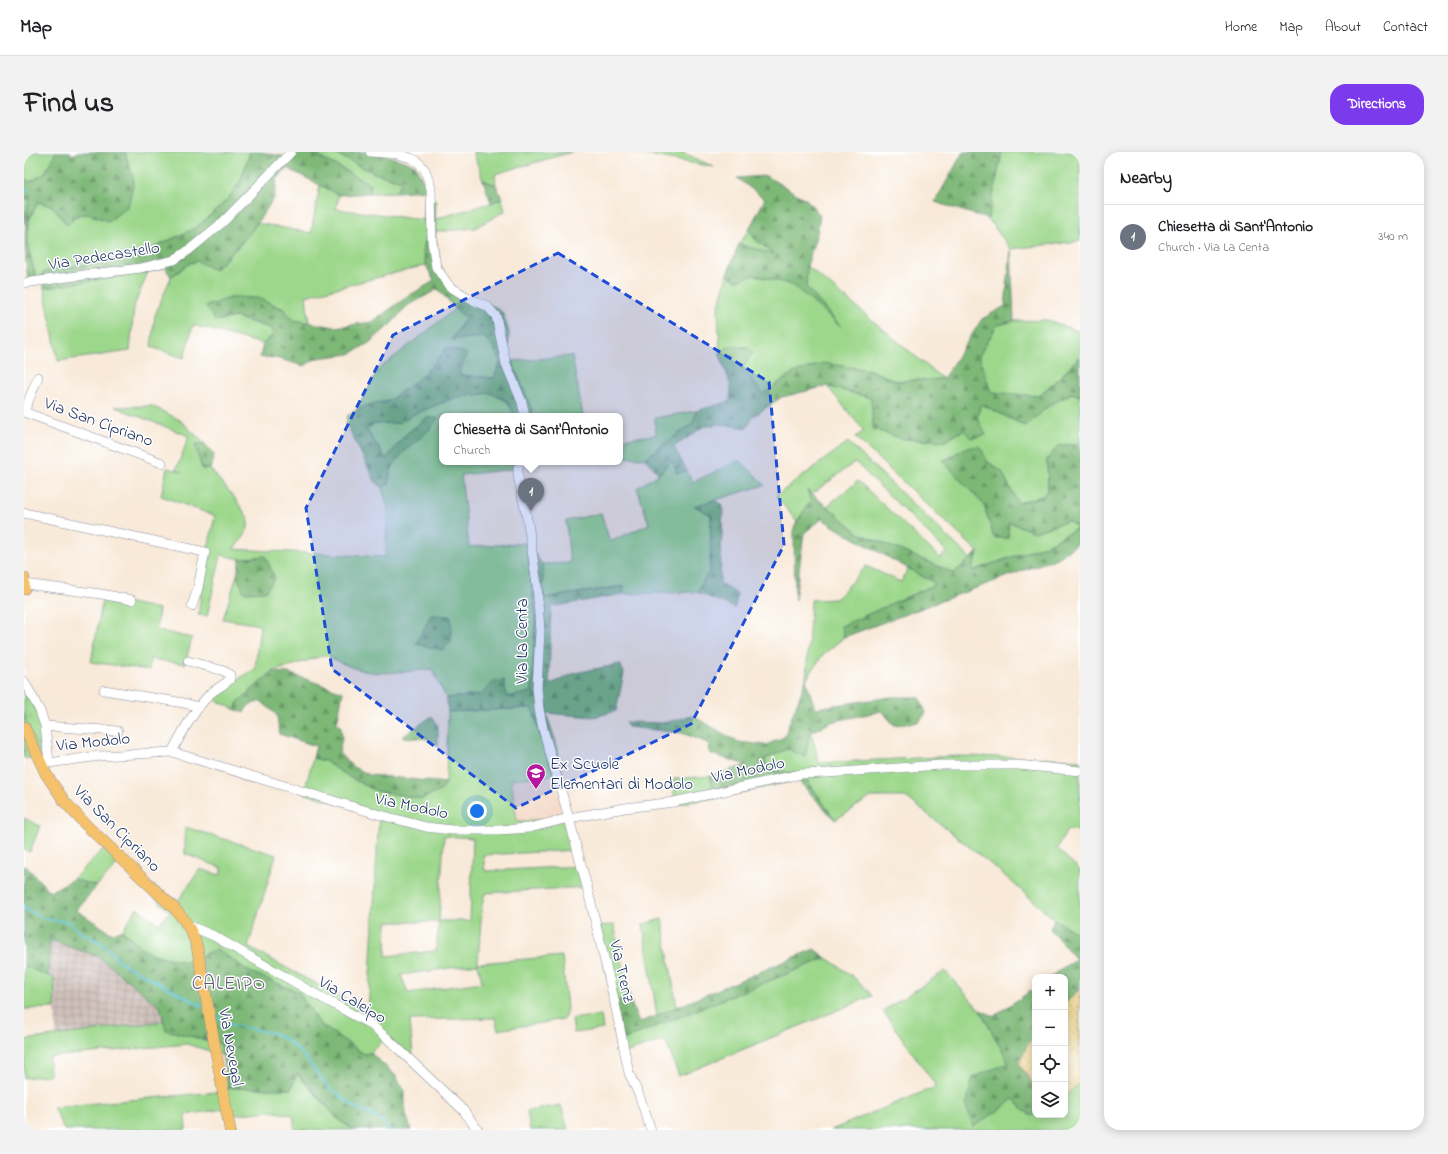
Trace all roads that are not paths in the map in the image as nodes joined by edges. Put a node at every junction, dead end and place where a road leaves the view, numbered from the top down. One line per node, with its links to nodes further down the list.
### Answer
1 (291, 152): 3 (street, Via Pedecastello)
2 (370, 152): 6 (street)
3 (24, 283)
4 (38, 377): 5 (street, Via San Cipriano)
5 (24, 412): 7 (street, Via San Cipriano)
6 (524, 413)
7 (162, 463)
8 (520, 465): 23 (street, Via La Centa)
9 (24, 512): 12 (street)
10 (24, 584): 11 (street)
11 (132, 600)
12 (192, 606)
13 (188, 661): 16 (street)
14 (24, 681): 17 (street, Via San Cipriano)
15 (104, 690): 16 (street)
16 (199, 708): 20 (street)
17 (46, 726): 19 (street); 21 (street, Via San Cipriano)
18 (24, 727): 21 (main road, Via San Cipriano)
19 (118, 732)
20 (172, 752): 21 (street, Via Modolo); 23 (street, Via Modolo)
21 (45, 763): 24 (main road, Via San Cipriano)
22 (1080, 771): 23 (street, Via Modolo)
23 (570, 818): 27 (street, Via Trenz)
24 (188, 925): 25 (main road, Via Nevegal); 26 (street, Via Caleipo)
25 (230, 1130)
26 (478, 1130)
27 (651, 1130)

